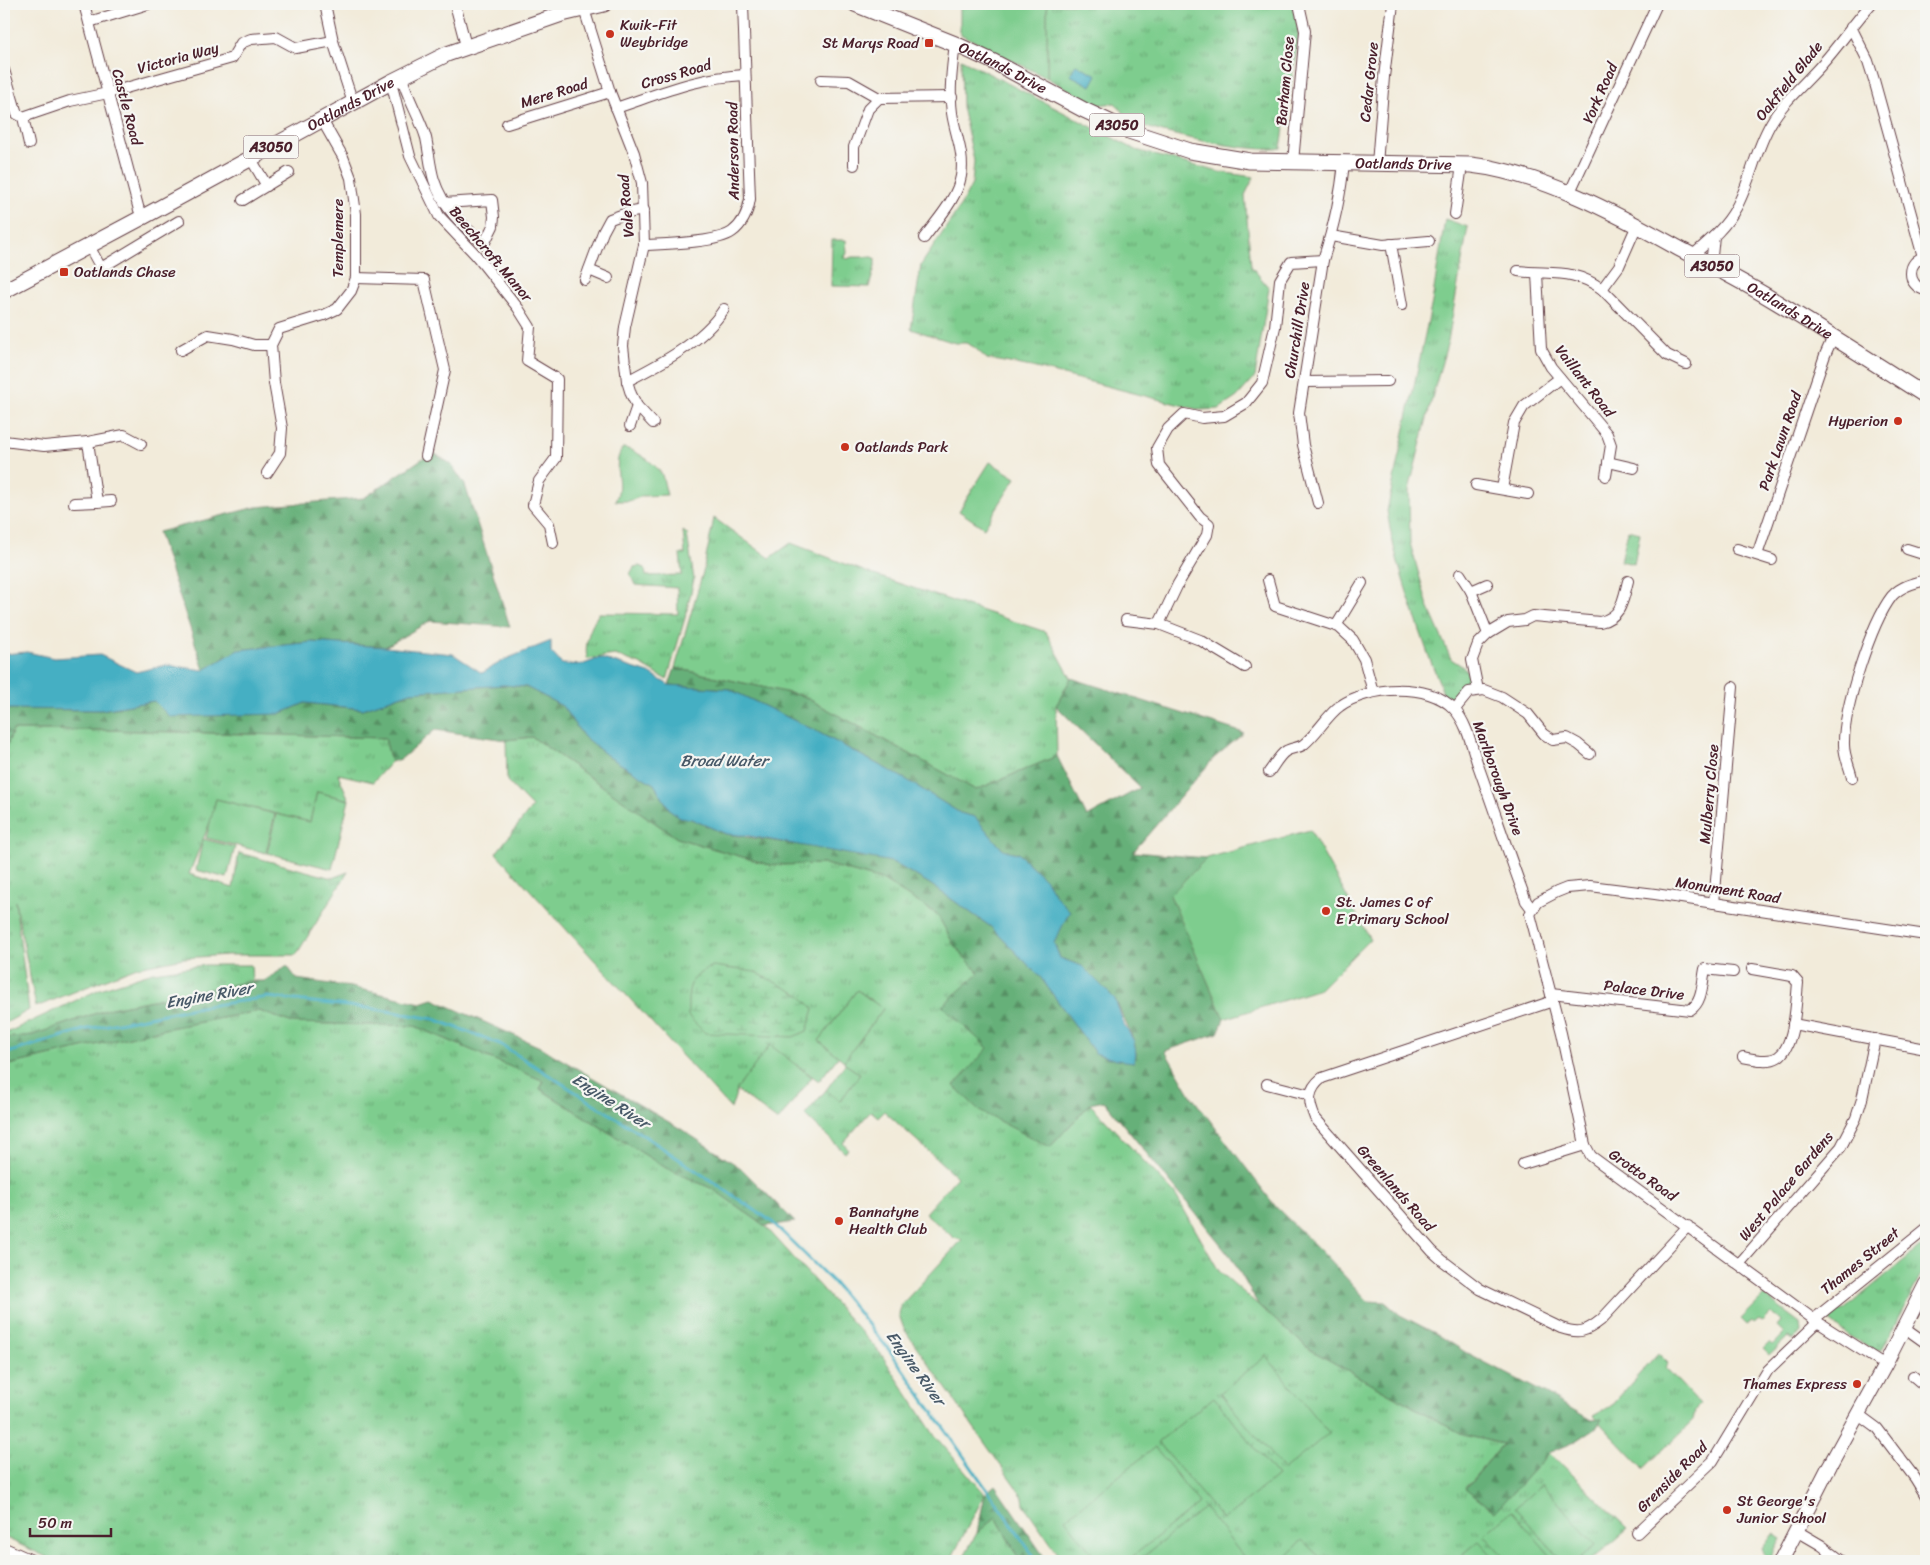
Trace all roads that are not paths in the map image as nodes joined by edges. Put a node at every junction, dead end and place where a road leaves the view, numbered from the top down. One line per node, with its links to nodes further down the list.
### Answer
1 (84, 4): 13 (street, Castle Road)
2 (148, 4): 13 (street)
3 (325, 4): 15 (street)
4 (455, 4): 17 (street)
5 (604, 4): 12 (main road, Oatlands Drive / A3050)
6 (743, 4): 19 (street, Anderson Road)
7 (855, 4): 16 (main road, Oatlands Drive / A3050)
8 (1299, 4): 33 (street, Barham Close)
9 (1393, 4): 35 (street, Cedar Grove)
10 (1656, 4): 40 (street, York Road)
11 (1871, 4): 14 (street, Oakfield Glade)
12 (584, 9): 17 (main road, Oatlands Drive / A3050); 23 (street, Vale Road)
13 (89, 22): 22 (street, Castle Road)
14 (1850, 27): 49 (street, Oakfield Glade); 56 (street)
15 (332, 41): 22 (street, Victoria Way); 26 (street)
16 (955, 44): 24 (street); 33 (main road, Oatlands Drive / A3050)
17 (466, 46): 20 (main road, Oatlands Drive / A3050)
18 (4, 70): 28 (street)
19 (746, 75): 27 (street, Cross Road); 53 (street, Anderson Road)
20 (397, 79): 26 (main road, Oatlands Drive / A3050); 42 (street); 95 (street, Beechcroft Manor)
21 (821, 80): 25 (street)
22 (108, 92): 28 (street, Victoria Way); 45 (street, Castle Road)
23 (610, 92): 27 (street, Vale Road); 30 (street, Mere Road)
24 (952, 97): 25 (street); 50 (street)
25 (879, 98): 36 (street)
26 (353, 104): 29 (main road, Oatlands Drive / A3050)
27 (616, 108): 43 (street, Vale Road)
28 (23, 117): 31 (street)
29 (322, 120): 32 (main road, Oatlands Drive / A3050); 61 (street, Templemere)
30 (507, 124)
31 (29, 144)
32 (251, 158): 39 (street); 45 (main road, Oatlands Drive / A3050)
33 (1293, 162): 34 (main road, Oatlands Drive / A3050)
34 (1344, 162): 35 (main road, Oatlands Drive / A3050); 48 (street, Churchill Drive)
35 (1377, 164): 37 (main road, Oatlands Drive / A3050)
36 (854, 165)
37 (1462, 165): 40 (main road, Oatlands Drive / A3050); 44 (street)
38 (289, 172): 39 (street)
39 (267, 186): 41 (street)
40 (1569, 194): 47 (main road, Oatlands Drive / A3050)
41 (243, 200)
42 (444, 203): 42 (street)
43 (644, 210): 53 (street, Vale Road); 62 (street)
44 (1455, 214)
45 (143, 218): 54 (main road, Oatlands Drive / A3050)
46 (179, 221): 54 (street)
47 (1637, 226): 55 (main road, Oatlands Drive / A3050); 63 (street)
48 (1331, 236): 52 (street); 57 (street, Churchill Drive)
49 (1714, 236): 55 (street, Oakfield Glade); 58 (street)
50 (924, 238)
51 (1429, 241): 52 (street)
52 (1391, 244): 66 (street)
53 (644, 245): 73 (street, Vale Road)
54 (89, 246): 65 (main road, Oatlands Drive / A3050)
55 (1693, 255): 58 (main road, Oatlands Drive / A3050)
56 (1925, 257): 64 (street)
57 (1323, 260): 75 (street, Churchill Drive); 109 (street)
58 (1711, 266): 68 (main road, Oatlands Drive / A3050)
59 (1518, 271): 60 (street)
60 (1537, 273): 63 (street); 72 (street, Vaillant Road)
61 (356, 278): 69 (street, Templemere); 83 (street)
62 (608, 278)
63 (1602, 289): 71 (street)
64 (1926, 290)
65 (4, 291)
66 (1402, 305)
67 (724, 309): 73 (street)
68 (1833, 337): 76 (main road, Oatlands Drive / A3050); 98 (street, Park Lawn Road)
69 (271, 345): 70 (street); 86 (street)
70 (181, 350)
71 (1686, 364)
72 (1560, 378): 84 (street, Vaillant Road); 89 (street)
73 (626, 381): 77 (street, Vale Road)
74 (1388, 381): 75 (street)
75 (1304, 382): 94 (street, Churchill Drive)
76 (1926, 396)
77 (637, 406): 78 (street, Vale Road); 79 (street)
78 (653, 423)
79 (630, 426)
80 (4, 441): 81 (street)
81 (88, 442): 82 (street); 92 (street)
82 (141, 444)
83 (426, 456)
84 (1608, 462): 85 (street); 87 (street, Vaillant Road)
85 (1634, 468)
86 (267, 473)
87 (1606, 476)
88 (1476, 485): 89 (street)
89 (1502, 489): 90 (street)
90 (1528, 494)
91 (112, 501): 92 (street)
92 (96, 502): 93 (street)
93 (74, 503)
94 (1318, 503)
95 (553, 543)
96 (1737, 549): 98 (street)
97 (1907, 549): 99 (street)
98 (1757, 555): 100 (street)
99 (1926, 555)
100 (1772, 560)
101 (1460, 574): 107 (street)
102 (1268, 580): 110 (street)
103 (1926, 580): 119 (street)
104 (1628, 581): 111 (street)
105 (1362, 583): 110 (street)
106 (1487, 584): 107 (street)
107 (1472, 591): 111 (street)
108 (1126, 620): 109 (street)
109 (1159, 624): 112 (street)
110 (1336, 626): 115 (street)
111 (1488, 634): 114 (street)
112 (1245, 667)
113 (1733, 687): 120 (street, Mulberry Close)
114 (1478, 690): 116 (street); 117 (street)
115 (1373, 692): 116 (street, Marlborough Drive); 118 (street, Marlborough Drive)
116 (1455, 709): 121 (street, Marlborough Drive)
117 (1590, 754)
118 (1269, 772)
119 (1852, 778)
120 (1714, 903): 121 (street, Monument Road); 122 (street, Monument Road)
121 (1532, 909): 125 (street, Grotto Road)
122 (1926, 934)
123 (1752, 970): 126 (street)
124 (1733, 972): 125 (street, Palace Drive)
125 (1552, 997): 131 (street); 132 (street, Grotto Road)
126 (1793, 1024): 127 (street); 129 (street)
127 (1876, 1039): 128 (street); 136 (street, West Palace Gardens)
128 (1926, 1048)
129 (1743, 1057)
130 (1267, 1084): 131 (street)
131 (1310, 1095): 134 (street, Greenlands Road)
132 (1585, 1145): 133 (street); 134 (street, Grotto Road)
133 (1523, 1164)
134 (1688, 1226): 136 (street, Grotto Road)
135 (1926, 1229): 138 (street, Thames Street)
136 (1739, 1264): 138 (street, Grotto Road)
137 (1926, 1284): 139 (street)
138 (1816, 1321): 141 (street, Grotto Road); 147 (street, Grenside Road)
139 (1904, 1328): 140 (street); 141 (street)
140 (1926, 1343)
141 (1885, 1365): 144 (street)
142 (1913, 1376): 143 (street)
143 (1926, 1387)
144 (1858, 1414): 145 (street); 146 (street)
145 (1926, 1496)
146 (1797, 1531): 150 (street); 151 (street)
147 (1637, 1534)
148 (4, 1550): 149 (street)
149 (29, 1561)
150 (1781, 1561)
151 (1842, 1561)

